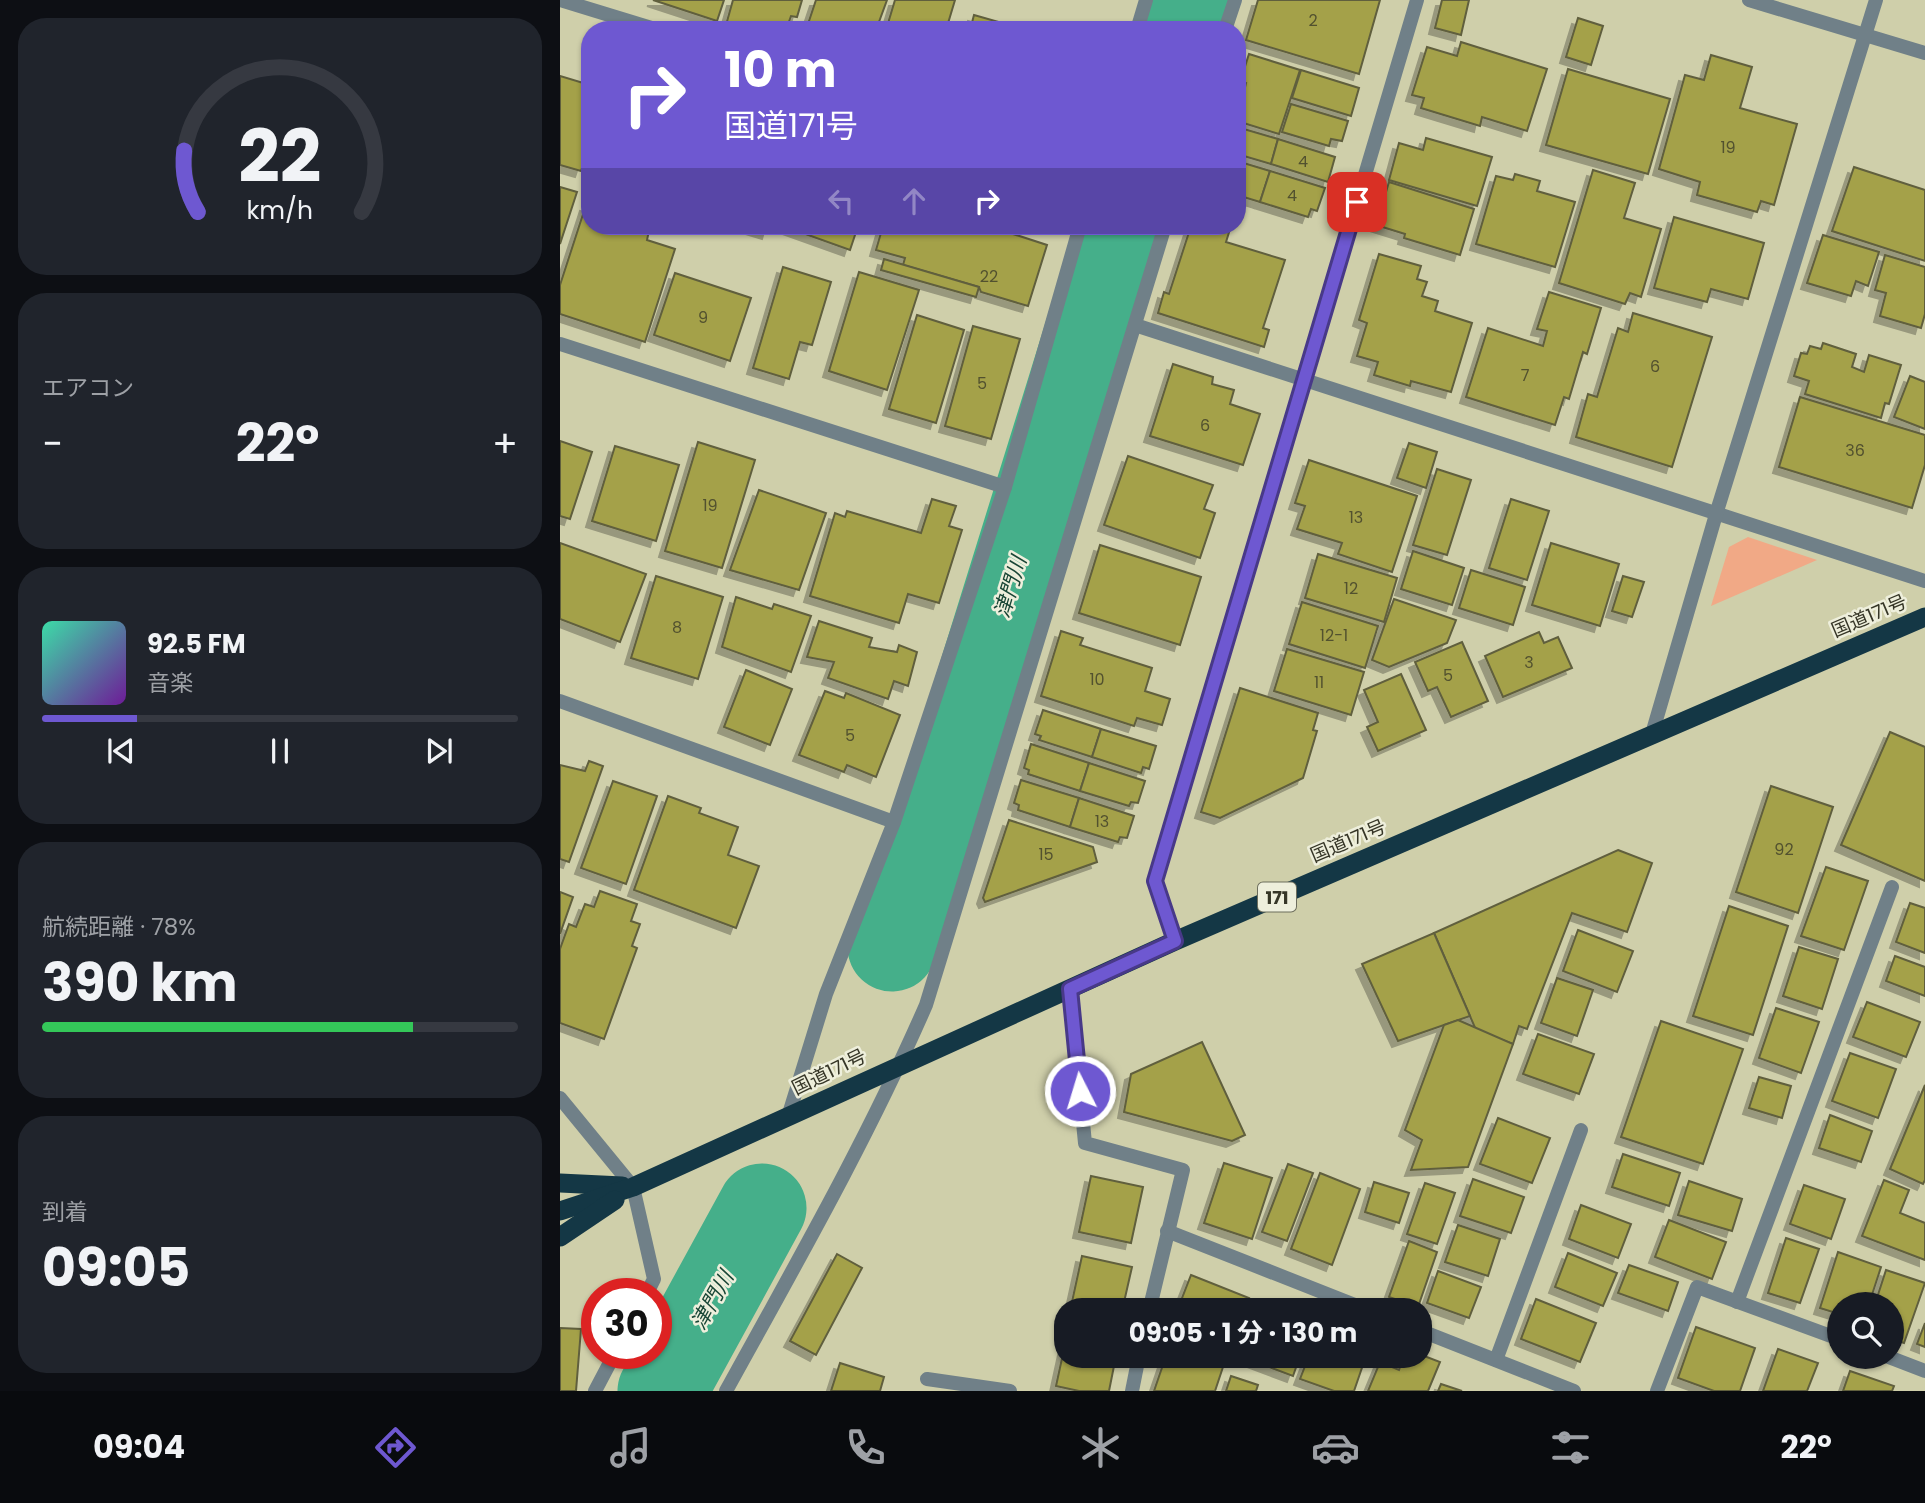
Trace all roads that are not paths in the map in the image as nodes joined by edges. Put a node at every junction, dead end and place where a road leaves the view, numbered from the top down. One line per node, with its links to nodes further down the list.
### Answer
1 (560, 0): 7 (street)
2 (1146, 0): 8 (street)
3 (1235, 0): 9 (street)
4 (1417, 0): 16 (street)
5 (1749, 0): 10 (street)
6 (1875, 0): 10 (street)
7 (629, 21)
8 (1140, 21)
9 (1229, 21)
10 (1865, 35): 11 (street); 18 (street)
11 (1925, 53)
12 (1077, 235): 17 (street)
13 (1162, 235): 14 (street)
14 (1135, 326): 16 (street); 27 (street)
15 (560, 344): 17 (street)
16 (1304, 378): 18 (street); 25 (street)
17 (1005, 487): 23 (street)
18 (1717, 511): 19 (street); 22 (street)
19 (1925, 581)
20 (1925, 617): 22 (highway, 国道171号 / 171)
21 (560, 701): 23 (street)
22 (1652, 734): 25 (highway, 国道171号 / 171)
23 (894, 822): 29 (street)
24 (1892, 887): 39 (street)
25 (1175, 941): 26 (highway, 国道171号 / 171)
26 (1070, 989): 27 (highway, 国道171号 / 171); 34 (street)
27 (900, 1063): 29 (highway, 国道171号 / 171); 49 (street)
28 (560, 1098): 32 (street)
29 (788, 1117): 32 (highway, 国道171号 / 171)
30 (1581, 1130): 42 (street)
31 (560, 1183): 32 (highway, 171)
32 (633, 1187): 33 (highway, 国道171号 / 171); 35 (highway, 171); 36 (street)
33 (560, 1211)
34 (1167, 1231): 37 (street); 38 (street)
35 (560, 1237)
36 (654, 1278)
37 (1152, 1298)
38 (1337, 1298)
39 (1737, 1302): 41 (street); 53 (street)
40 (1432, 1335): 42 (street)
41 (1827, 1335)
42 (1496, 1360): 52 (street)
43 (1904, 1363): 46 (street)
44 (1137, 1368): 51 (street)
45 (607, 1369): 48 (street)
46 (1925, 1371)
47 (927, 1379): 50 (street)
48 (595, 1391)
49 (726, 1391)
50 (1010, 1391)
51 (1132, 1391)
52 (1574, 1391)
53 (1657, 1391)

